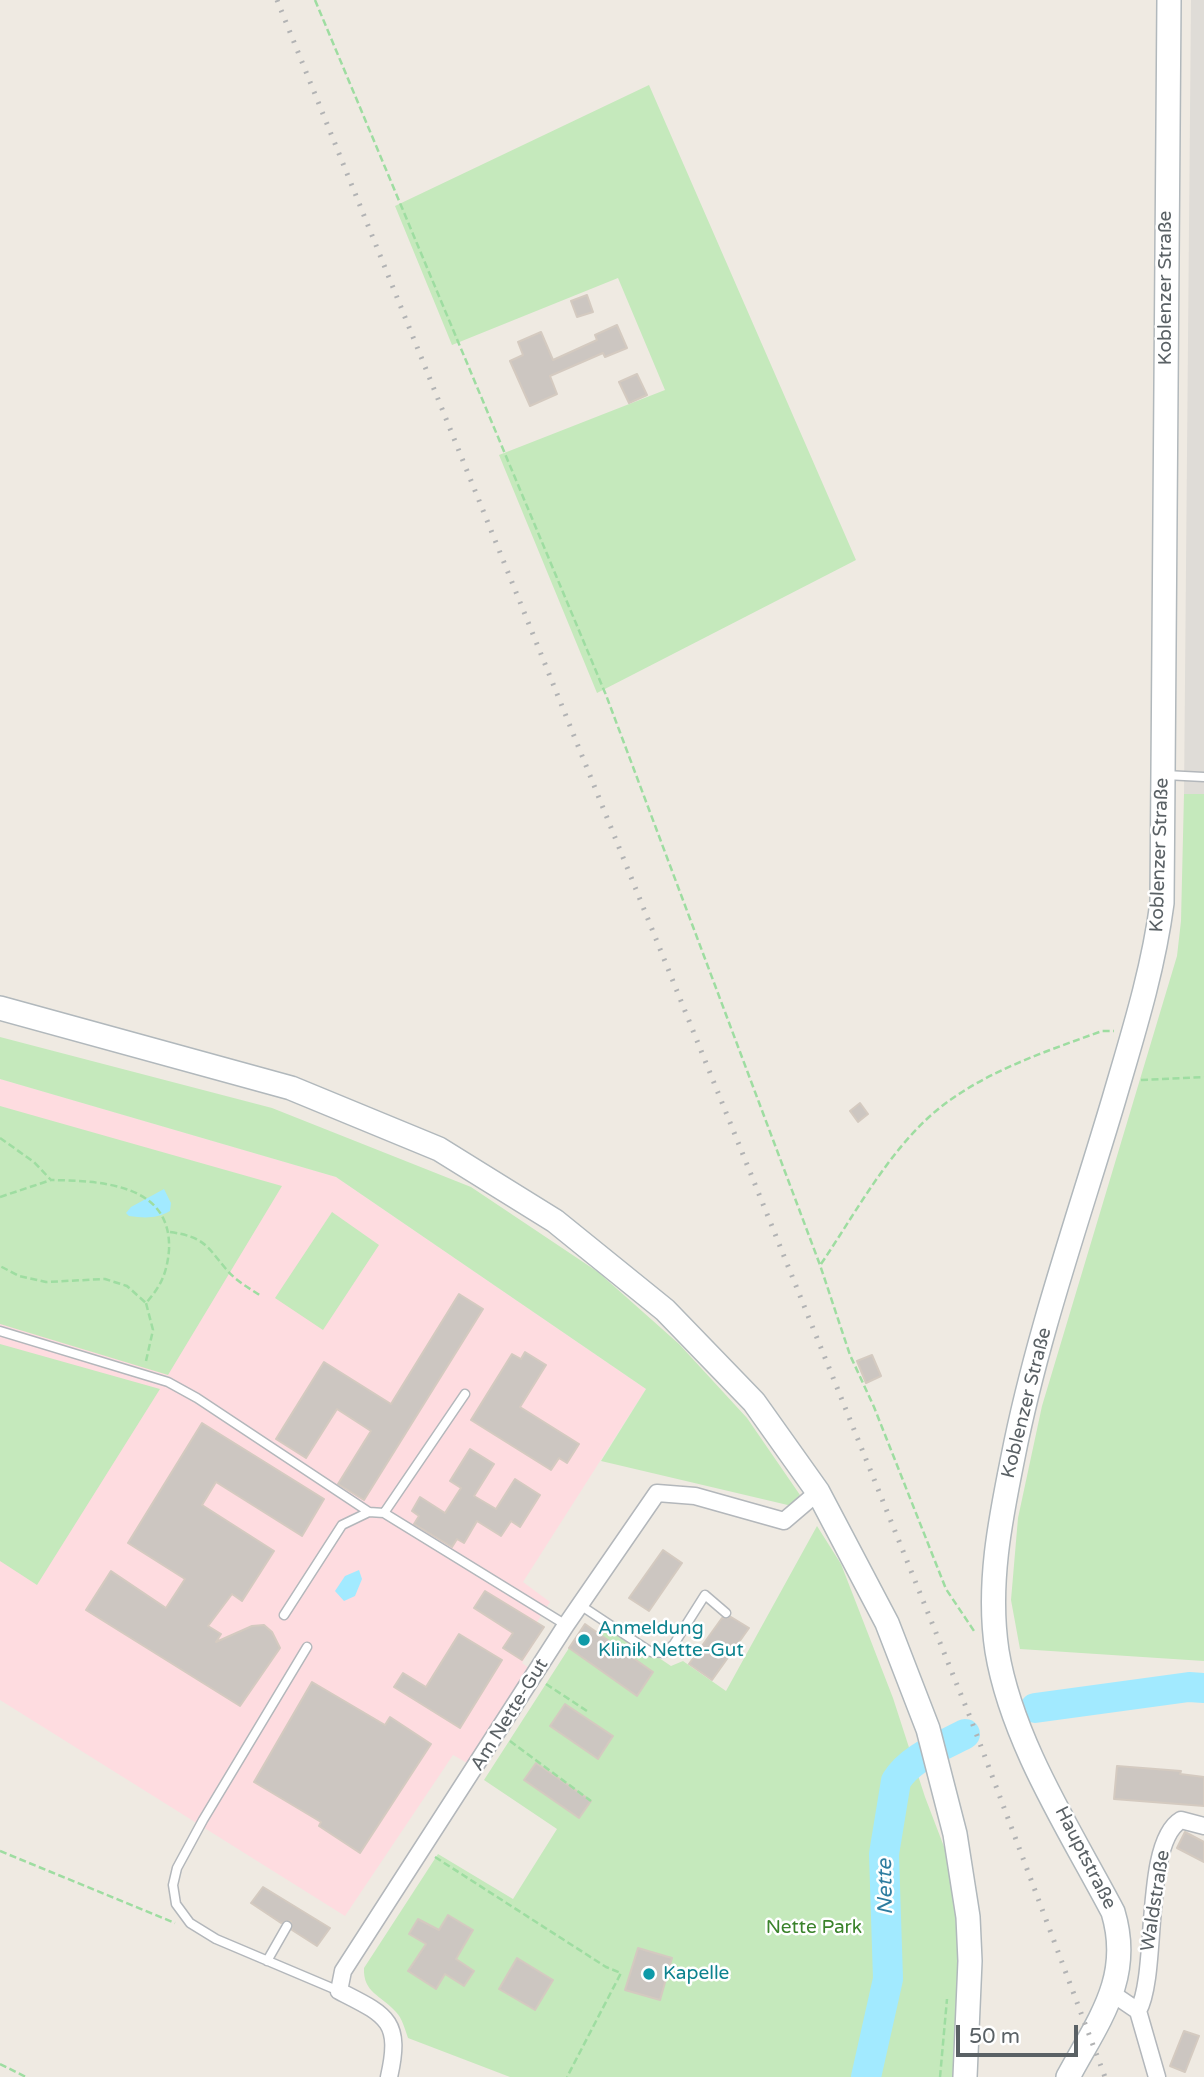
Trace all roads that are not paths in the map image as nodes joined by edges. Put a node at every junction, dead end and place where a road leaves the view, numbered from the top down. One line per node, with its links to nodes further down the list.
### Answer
1 (1169, 0): 2 (street, Koblenzer Straße)
2 (1164, 775): 3 (lane); 15 (street, Koblenzer Straße)
3 (1204, 777)
4 (0, 1008): 7 (street)
5 (0, 1331): 8 (lane)
6 (465, 1394): 9 (lane)
7 (818, 1492): 10 (street, Am Nette-Gut); 22 (street)
8 (369, 1512): 9 (lane); 12 (lane)
9 (384, 1513): 13 (lane)
10 (580, 1605): 11 (lane); 13 (street, Am Nette-Gut)
11 (726, 1613)
12 (284, 1615)
13 (566, 1625): 19 (street, Am Nette-Gut)
14 (307, 1647): 18 (lane)
15 (1033, 1758): 20 (street, Hauptstraße)
16 (1204, 1826): 21 (street, Waldstraße)
17 (287, 1926): 18 (lane)
18 (267, 1961): 19 (lane)
19 (339, 1991): 23 (street)
20 (1113, 1994): 21 (street); 24 (street, Hauptstraße)
21 (1138, 2011): 25 (street)
22 (966, 2072)
23 (388, 2077)
24 (1068, 2077)
25 (1157, 2077)

